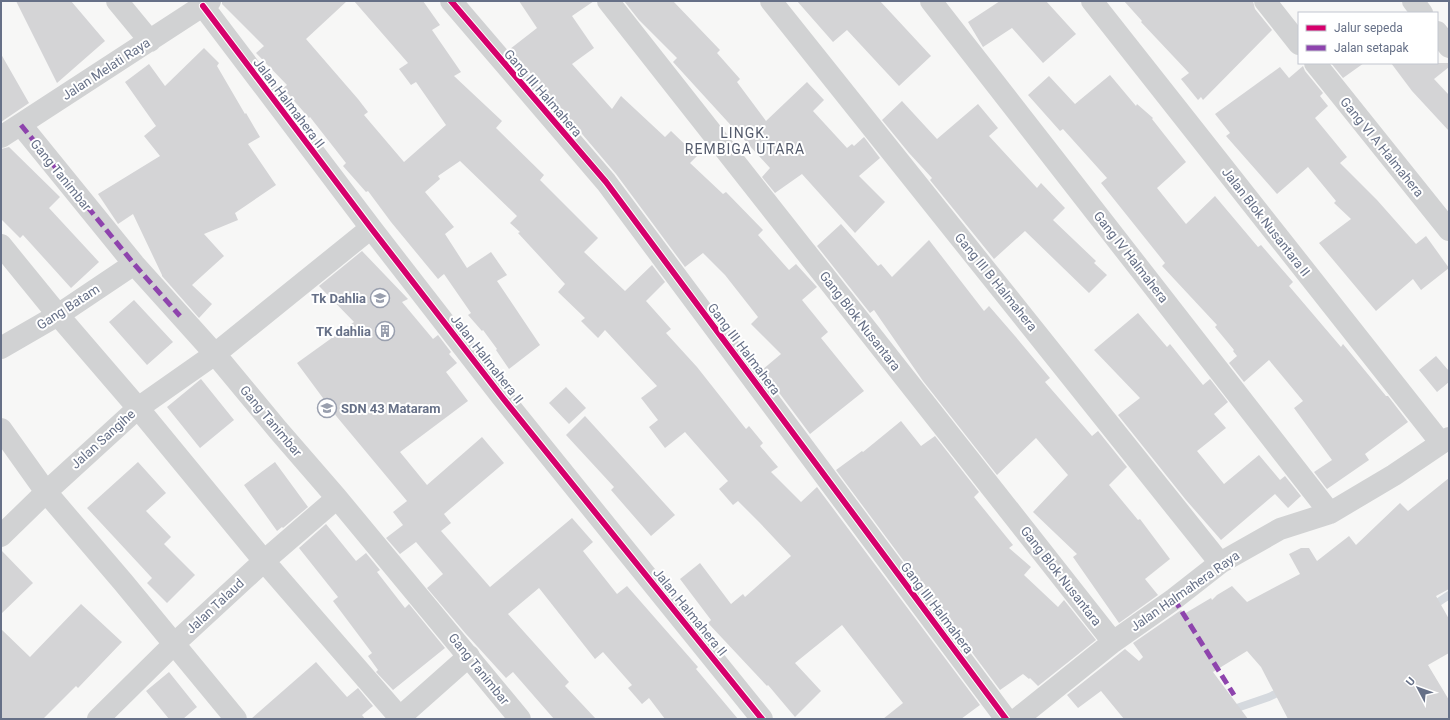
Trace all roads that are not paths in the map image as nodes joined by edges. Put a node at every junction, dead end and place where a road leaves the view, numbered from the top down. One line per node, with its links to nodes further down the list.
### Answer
1 (116, 1): 12 (street)
2 (451, 1): 42 (street, Gang III Halmahera)
3 (608, 1): 34 (street, Gang Blok Nusantara)
4 (771, 1): 33 (street, Gang III B Halmahera)
5 (931, 1): 30 (street, Gang IV Halmahera)
6 (1092, 1): 27 (street, Jalan Blok Nusantara II)
7 (1265, 1): 13 (street)
8 (1413, 1): 10 (street)
9 (206, 4): 12 (street, Jalan Melati Raya); 18 (street, Jalan Halmahera II)
10 (1421, 12)
11 (1438, 33): 14 (street)
12 (150, 40): 16 (street, Jalan Melati Raya)
13 (1298, 43)
14 (1449, 47)
15 (1315, 64): 19 (street, Gang VI A Halmahera)
16 (20, 125): 17 (street, Jalan Melati Raya); 21 (street, Gang Tanimbar)
17 (1, 137)
18 (371, 228): 24 (street, Jalan Sangihe); 41 (street, Jalan Halmahera II)
19 (1449, 230)
20 (1, 245): 22 (street)
21 (134, 264): 22 (street, Gang Batam); 24 (street, Gang Tanimbar)
22 (58, 315): 23 (street, Gang Batam); 25 (street)
23 (1, 348)
24 (215, 354): 25 (street, Jalan Sangihe); 29 (street, Gang Tanimbar)
25 (138, 408): 28 (street, Jalan Sangihe); 32 (street)
26 (1, 429): 28 (street)
27 (1445, 441): 30 (street, Jalan Halmahera Raya)
28 (46, 492): 31 (street, Jalan Sangihe); 35 (street)
29 (337, 498): 32 (street, Jalan Talaud); 36 (street, Gang Tanimbar)
30 (1330, 513): 33 (street, Jalan Halmahera Raya)
31 (1, 536)
32 (264, 561): 35 (street, Jalan Talaud); 37 (street)
33 (1220, 563): 34 (street, Jalan Halmahera Raya)
34 (1113, 642): 43 (street, Jalan Halmahera Raya)
35 (174, 644): 38 (street, Jalan Talaud); 39 (street)
36 (469, 656): 37 (street); 40 (street, Gang Tanimbar)
37 (399, 718)
38 (98, 719)
39 (236, 719)
40 (520, 719)
41 (762, 719)
42 (1006, 719)
43 (1017, 719)

